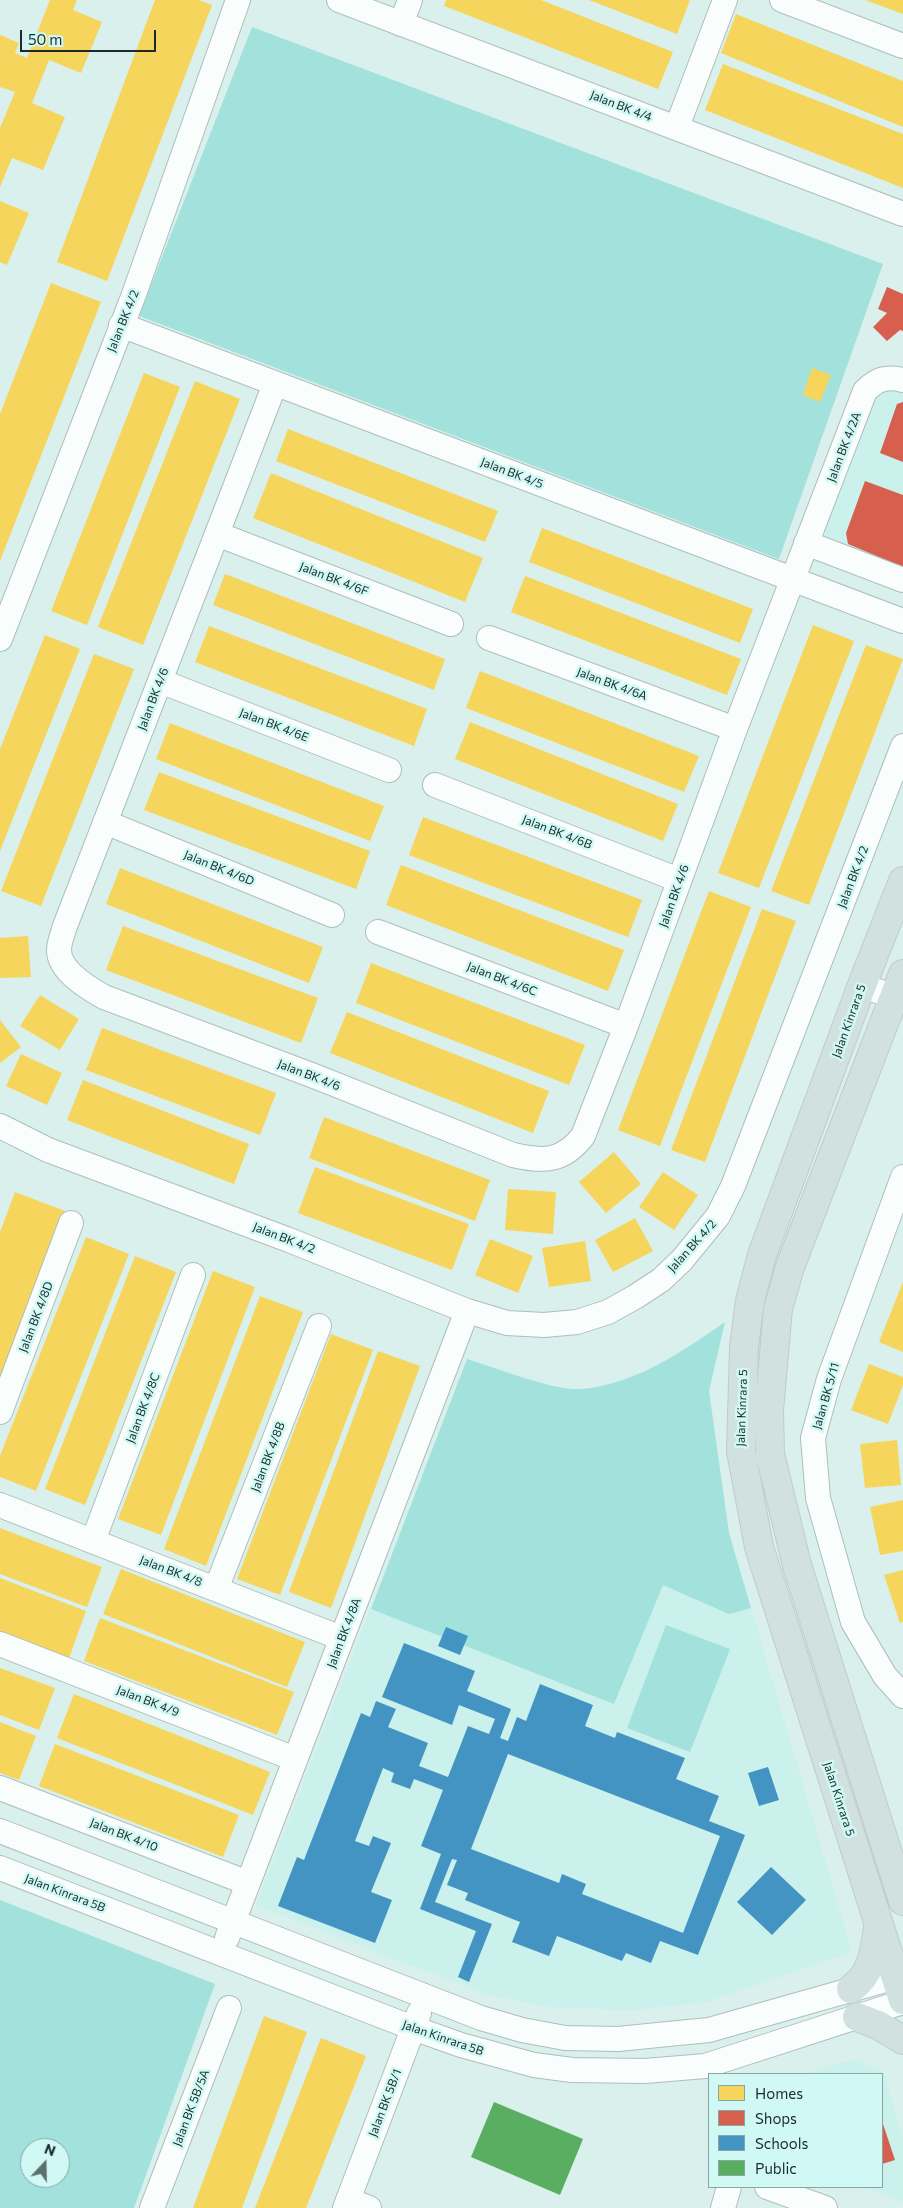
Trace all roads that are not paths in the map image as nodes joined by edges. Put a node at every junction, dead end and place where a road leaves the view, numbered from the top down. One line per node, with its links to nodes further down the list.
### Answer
1 (238, 0): 10 (street, Jalan BK 4/2)
2 (339, 0): 6 (street, Jalan BK 4/4)
3 (410, 0): 6 (street)
4 (724, 0): 8 (street)
5 (782, 0): 7 (street)
6 (401, 24): 8 (street, Jalan BK 4/4)
7 (903, 46)
8 (677, 127): 9 (street, Jalan BK 4/4)
9 (903, 214)
10 (121, 325): 12 (street, Jalan BK 4/5); 20 (street, Jalan BK 4/2)
11 (903, 380): 14 (street, Jalan BK 4/2A)
12 (276, 384): 13 (street, Jalan BK 4/6); 15 (street, Jalan BK 4/5)
13 (217, 534): 18 (street, Jalan BK 4/6F); 21 (street, Jalan BK 4/6)
14 (806, 543): 15 (street, Jalan BK 4/2A); 16 (street)
15 (792, 579): 17 (street, Jalan BK 4/5); 22 (street, Jalan BK 4/6)
16 (903, 580)
17 (903, 621)
18 (451, 624)
19 (489, 638): 22 (street, Jalan BK 4/6A)
20 (0, 639)
21 (160, 681): 24 (street, Jalan BK 4/6E); 26 (street, Jalan BK 4/6)
22 (735, 729): 27 (street, Jalan BK 4/6)
23 (903, 746): 38 (street, Jalan BK 4/2)
24 (389, 770)
25 (435, 785): 27 (street, Jalan BK 4/6B)
26 (105, 822): 29 (street, Jalan BK 4/6D); 33 (street, Jalan BK 4/6)
27 (680, 880): 33 (street, Jalan BK 4/6)
28 (903, 880): 31 (main road, Jalan Kinrara 5)
29 (332, 915)
30 (378, 932): 33 (street, Jalan BK 4/6C)
31 (862, 985): 32 (street); 54 (main road, Jalan Kinrara 5)
32 (900, 991): 52 (main road)
33 (626, 1026)
34 (0, 1126): 38 (street, Jalan BK 4/2)
35 (903, 1177): 46 (street, Jalan BK 5/11)
36 (71, 1223): 40 (street, Jalan BK 4/8D)
37 (193, 1275): 42 (street, Jalan BK 4/8C)
38 (466, 1311): 44 (street, Jalan BK 4/8A)
39 (319, 1326): 43 (street, Jalan BK 4/8B)
40 (0, 1412)
41 (0, 1504): 42 (street, Jalan BK 4/8)
42 (93, 1541): 43 (street, Jalan BK 4/8)
43 (216, 1589): 44 (street, Jalan BK 4/8)
44 (341, 1638): 47 (street, Jalan BK 4/8A)
45 (0, 1644): 47 (street, Jalan BK 4/9)
46 (903, 1696)
47 (295, 1759): 51 (street, Jalan BK 4/8A)
48 (0, 1788): 51 (street, Jalan BK 4/10)
49 (0, 1831): 53 (street)
50 (0, 1868): 55 (street, Jalan Kinrara 5B)
51 (248, 1883): 53 (street, Jalan BK 4/8A)
52 (903, 1901)
53 (233, 1922): 55 (street, Jalan BK 4/8A); 58 (street)
54 (879, 1923): 56 (main road); 57 (main road, Jalan Kinrara 5)
55 (221, 1954): 61 (street, Jalan Kinrara 5B)
56 (851, 1989): 57 (street); 58 (street)
57 (901, 1989): 60 (street, Jalan Kinrara 5B)
58 (424, 1997): 61 (street, Jalan BK 5B/1)
59 (229, 2008): 68 (street, Jalan BK 5B/5A)
60 (857, 2017): 62 (main road); 63 (street, Jalan Kinrara 5B)
61 (413, 2028): 64 (street, Jalan Kinrara 5B); 67 (street, Jalan BK 5B/1)
62 (903, 2040)
63 (715, 2073)
64 (707, 2076)
65 (729, 2188): 69 (street)
66 (770, 2188): 70 (street)
67 (354, 2205)
68 (152, 2208)
69 (723, 2208)
70 (825, 2208)

